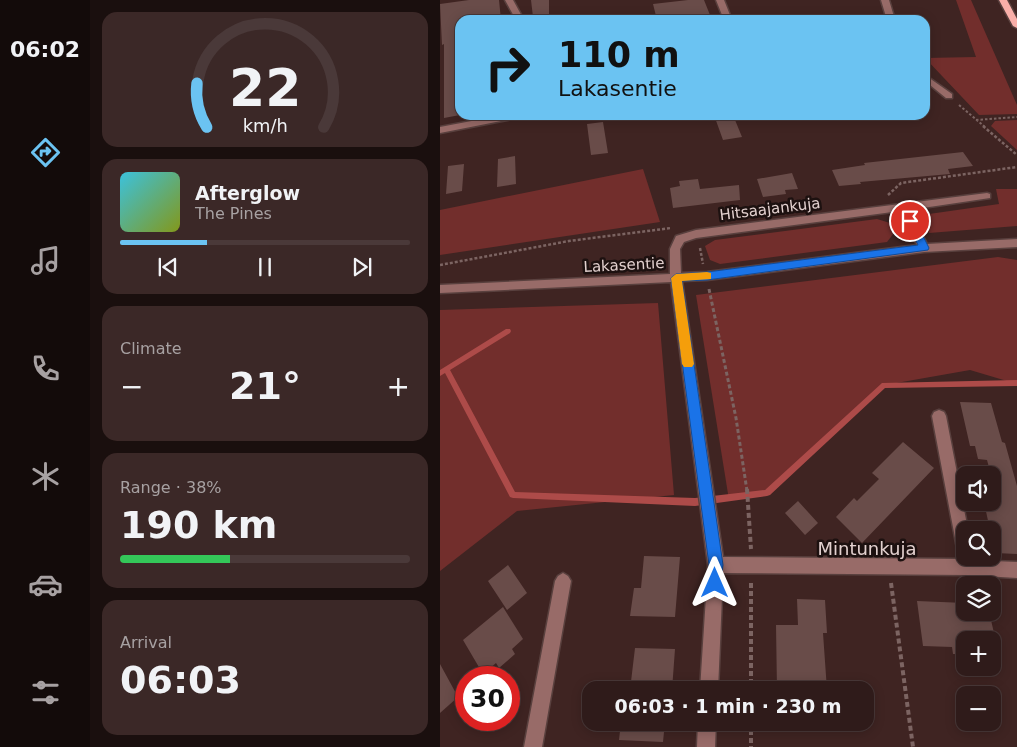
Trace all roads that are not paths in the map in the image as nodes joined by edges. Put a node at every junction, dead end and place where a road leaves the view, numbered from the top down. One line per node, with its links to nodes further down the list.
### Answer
1 (509, 0): 5 (street)
2 (720, 0): 6 (street)
3 (885, 0): 7 (street)
4 (1003, 0): 8 (main road)
5 (517, 15)
6 (726, 15)
7 (890, 15)
8 (1017, 26)
9 (930, 81): 10 (street)
10 (949, 96)
11 (491, 120): 12 (street)
12 (440, 130)
13 (987, 196): 14 (street, Hitsaajankuja)
14 (904, 207): 16 (street); 17 (street, Hitsaajankuja)
15 (1017, 243): 16 (street, Lakasentie)
16 (924, 248): 17 (street, Lakasentie)
17 (676, 278): 18 (street, Lakasentie); 22 (street, Hitsaajankuja)
18 (440, 289)
19 (939, 416): 20 (street)
20 (959, 521)
21 (956, 561): 22 (street, Mintunkuja)
22 (716, 565): 26 (street, Hitsaajankuja)
23 (997, 566): 24 (street, Mintunkuja)
24 (1017, 570)
25 (563, 581): 28 (street)
26 (710, 681)
27 (707, 731): 29 (street)
28 (533, 747)
29 (706, 747)

